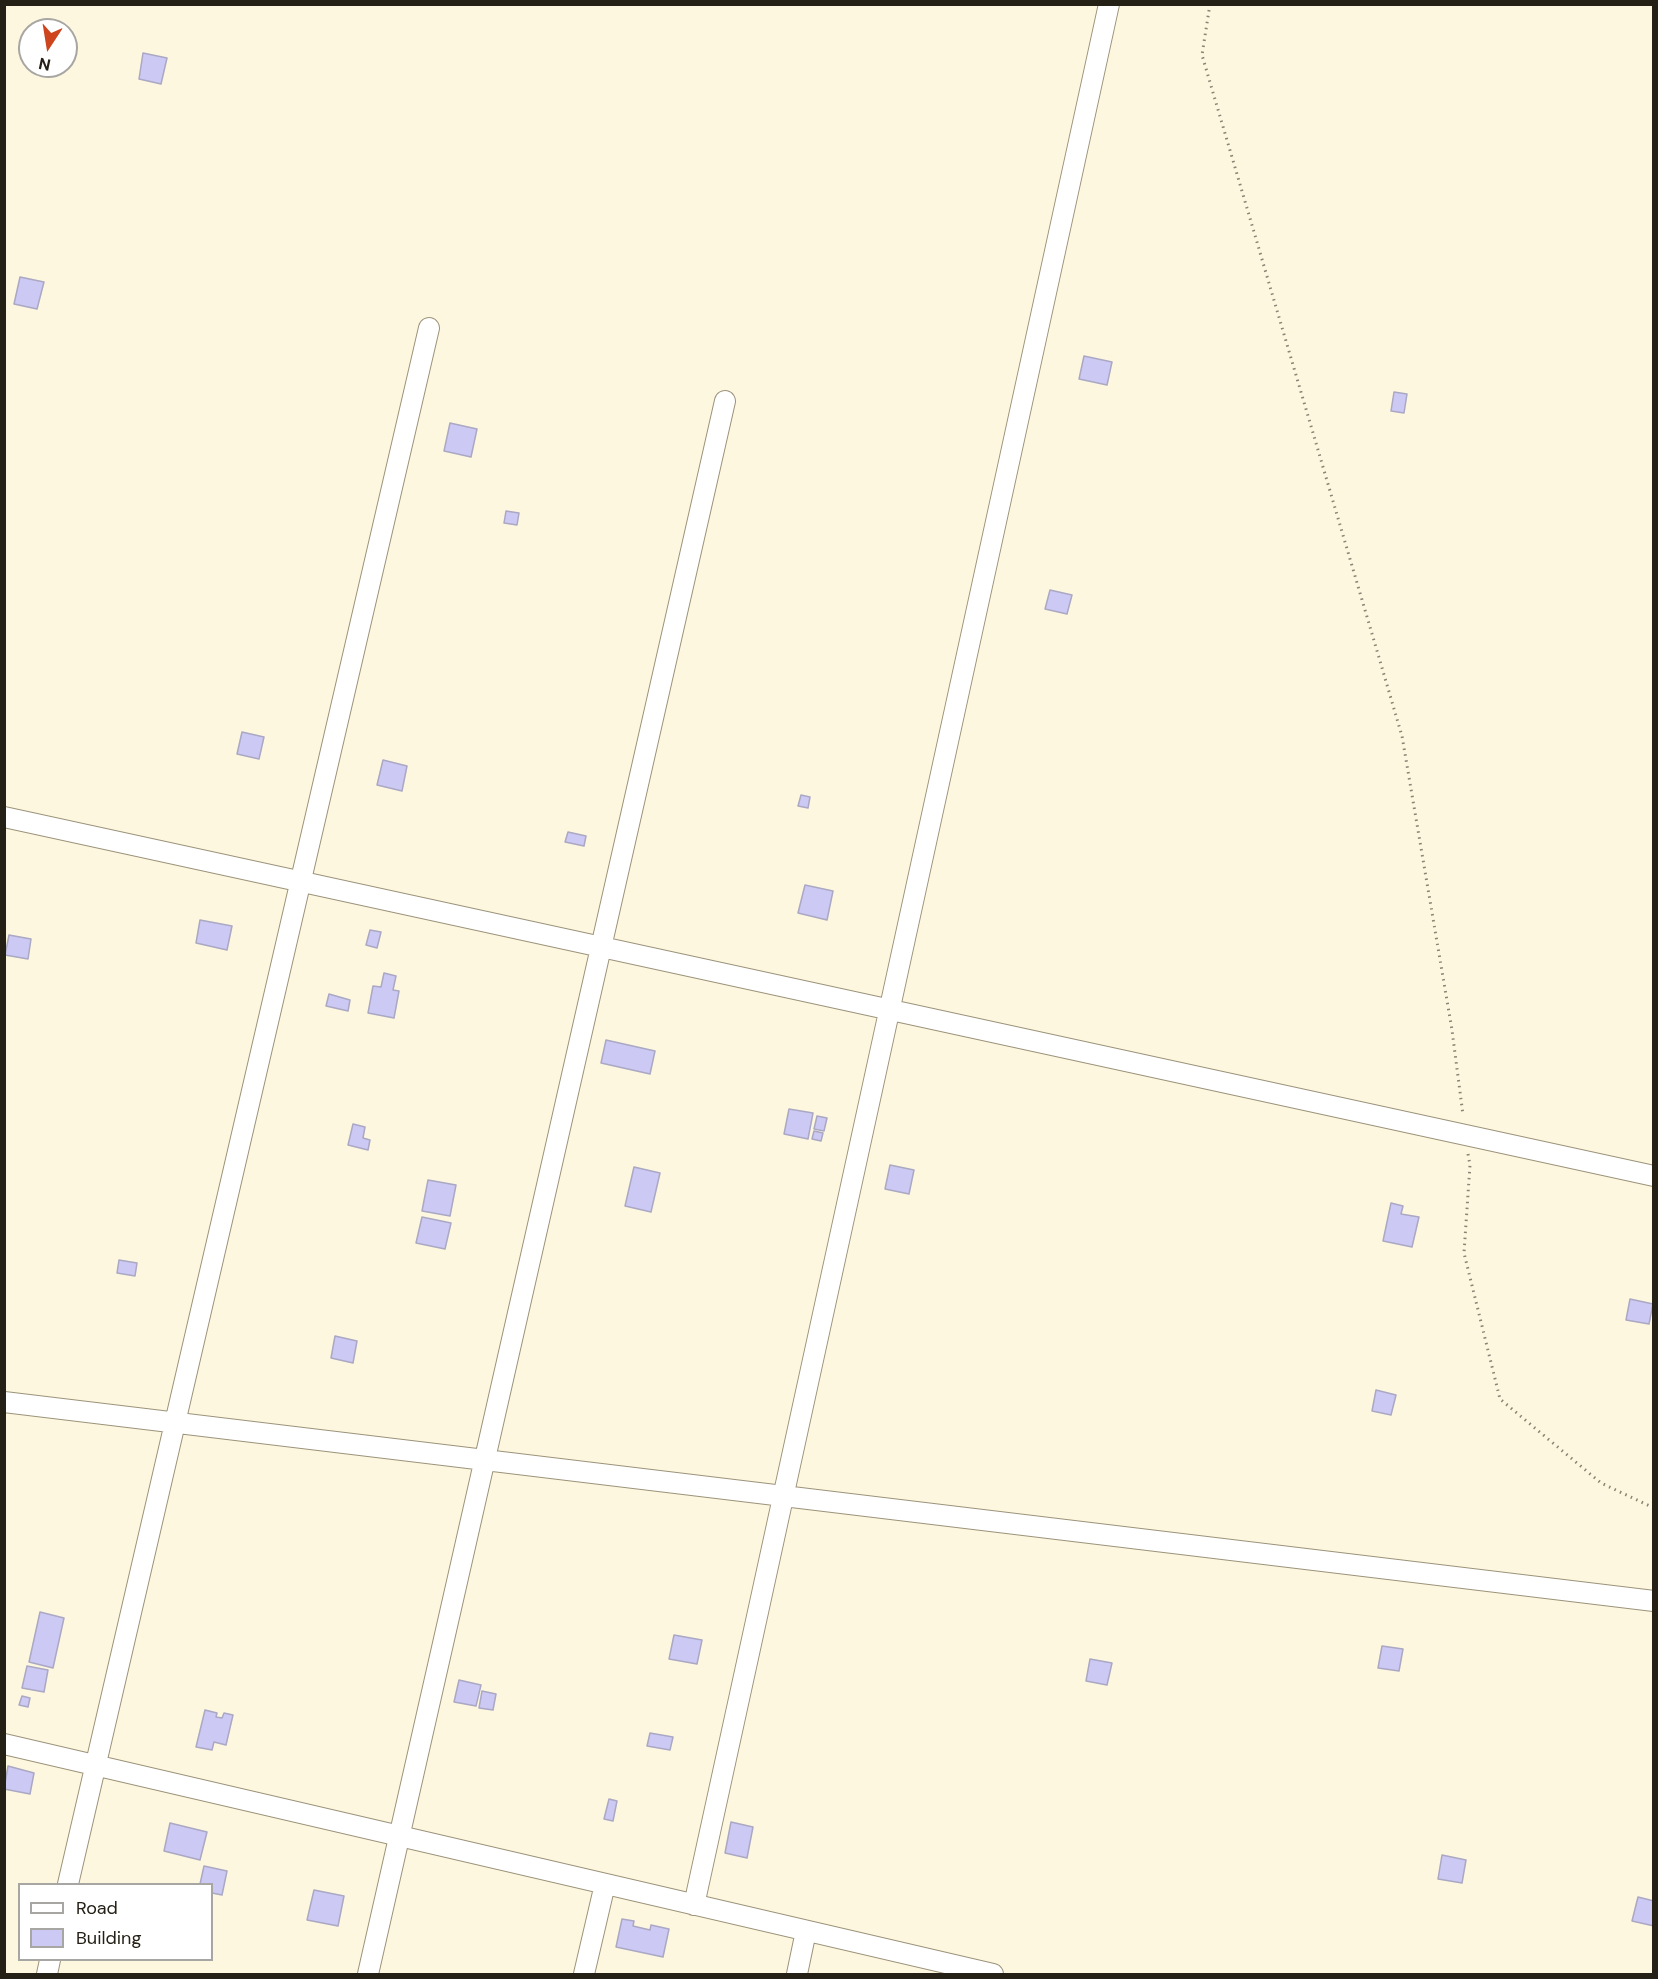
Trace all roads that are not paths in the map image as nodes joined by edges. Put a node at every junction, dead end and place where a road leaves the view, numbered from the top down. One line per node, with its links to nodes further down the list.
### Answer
1 (1109, 4): 7 (street)
2 (429, 328): 5 (street)
3 (725, 401): 6 (street)
4 (4, 817): 5 (street)
5 (301, 881): 6 (street); 10 (street)
6 (601, 946): 7 (street); 11 (street)
7 (889, 1009): 8 (street); 12 (street)
8 (1653, 1176)
9 (4, 1402): 10 (street)
10 (175, 1422): 11 (street); 15 (street)
11 (485, 1460): 12 (street); 16 (street)
12 (783, 1496): 13 (street); 19 (street)
13 (1653, 1601)
14 (4, 1744): 15 (street)
15 (95, 1765): 16 (street); 17 (street)
16 (400, 1836): 18 (street); 21 (street)
17 (68, 1883)
18 (605, 1884): 19 (street); 22 (street)
19 (694, 1905): 20 (street)
20 (807, 1931): 23 (street); 24 (street)
21 (368, 1974)
22 (585, 1974)
23 (797, 1974)
24 (993, 1974)

